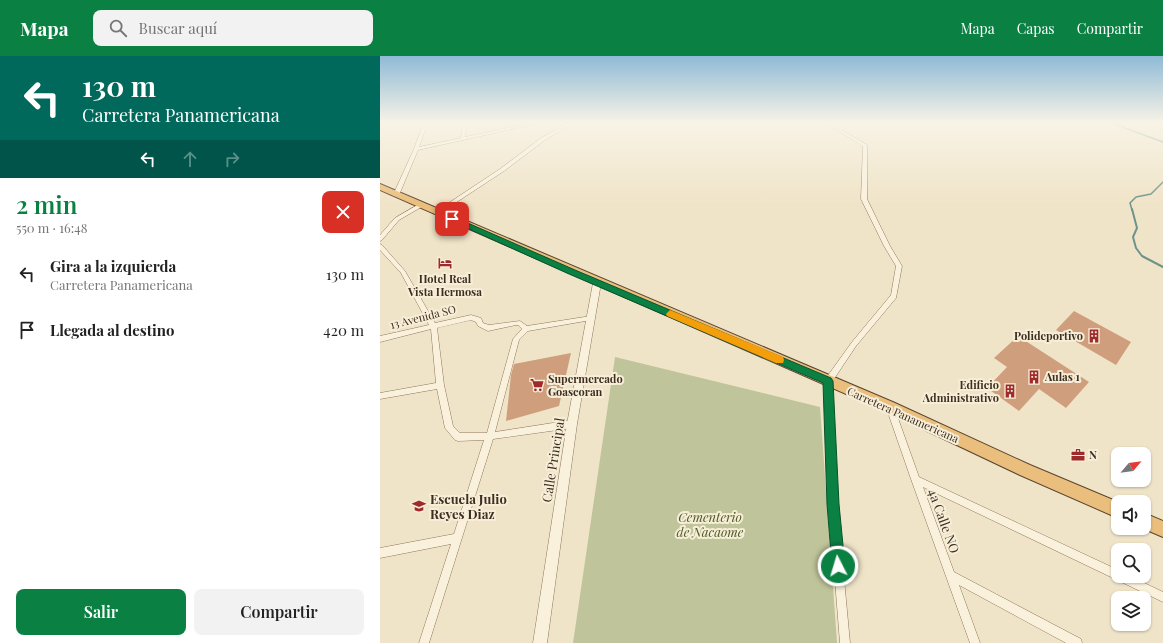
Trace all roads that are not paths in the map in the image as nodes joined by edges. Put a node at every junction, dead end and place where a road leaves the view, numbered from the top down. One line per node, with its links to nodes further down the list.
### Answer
1 (416, 149): 5 (street)
2 (529, 149): 7 (street)
3 (865, 149): 15 (street)
4 (380, 187): 5 (highway, Carretera Panamericana)
5 (396, 195): 6 (highway, Carretera Panamericana)
6 (421, 205): 7 (highway, Carretera Panamericana); 8 (street)
7 (438, 212): 10 (highway, Carretera Panamericana)
8 (380, 239)
9 (380, 246): 12 (street)
10 (597, 283): 11 (street, Calle Principal); 15 (highway, Carretera Panamericana)
11 (591, 318): 13 (street); 19 (street, Calle Principal)
12 (434, 327): 13 (street, 13 Avenida SO); 14 (street, 13 Avenida SO); 16 (street)
13 (526, 330): 20 (street)
14 (380, 339)
15 (828, 381): 18 (highway, Carretera Panamericana); 33 (street)
16 (440, 386): 17 (street); 20 (street)
17 (380, 396)
18 (890, 408): 21 (street, 4a Calle NO); 22 (highway, Carretera Panamericana)
19 (572, 424): 20 (street); 32 (street, Calle Principal)
20 (490, 436): 25 (street)
21 (916, 479): 27 (street); 28 (street, 4a Calle NO)
22 (1111, 507)
23 (1151, 524): 24 (highway)
24 (1163, 530)
25 (458, 538): 26 (street); 31 (street)
26 (380, 553)
27 (1111, 572)
28 (950, 575): 34 (street, 4a Calle NO); 35 (street)
29 (1134, 583): 30 (street)
30 (1163, 597)
31 (424, 643)
32 (540, 643)
33 (845, 643)
34 (975, 643)
35 (1077, 643)

